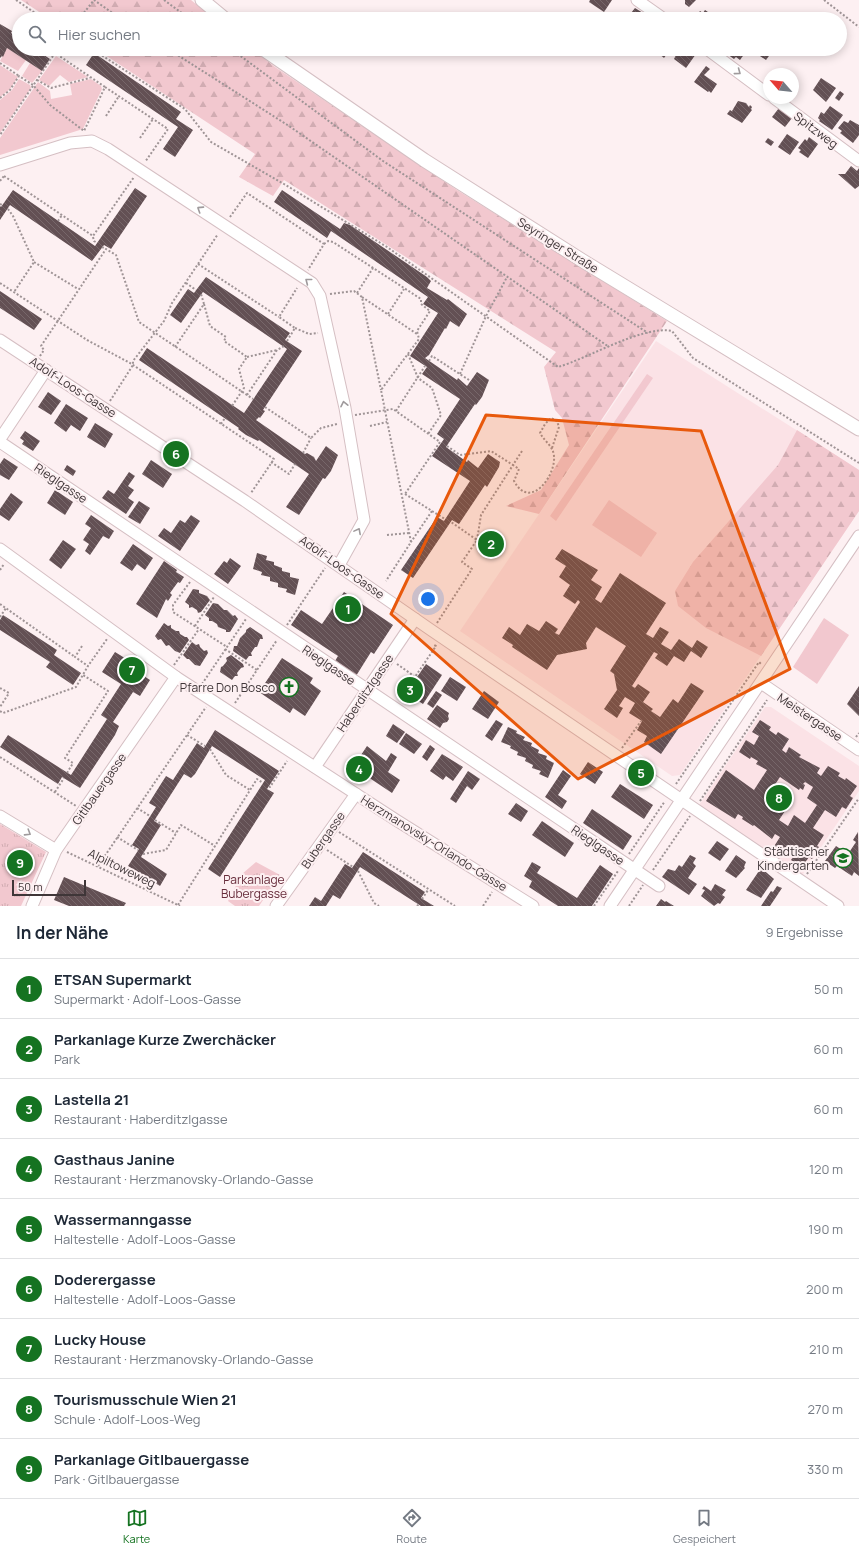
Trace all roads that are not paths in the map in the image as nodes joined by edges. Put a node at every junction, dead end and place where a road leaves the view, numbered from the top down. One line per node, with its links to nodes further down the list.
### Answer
1 (202, 0): 3 (main road)
2 (637, 0): 4 (street)
3 (217, 12)
4 (654, 12)
5 (273, 56): 13 (main road, Seyringer Straße)
6 (716, 56): 7 (street, one-way to 7)
7 (763, 91)
8 (782, 104): 9 (street, Spitzweg)
9 (859, 162)
10 (3, 171): 17 (street, one-way to 10)
11 (0, 340): 12 (street, Adolf-Loos-Gasse)
12 (46, 370): 14 (street); 17 (street, Adolf-Loos-Gasse)
13 (859, 429)
14 (0, 441): 21 (street, Rieglgasse)
15 (859, 536): 20 (street)
16 (0, 549): 19 (street, Herzmanovsky-Orlando-Gasse)
17 (340, 565): 18 (street, Adolf-Loos-Gasse)
18 (415, 619): 21 (street, Haberditzlgasse); 25 (street, Adolf-Loos-Gasse)
19 (172, 675): 23 (street, Herzmanovsky-Orlando-Gasse); 27 (street, Gitlbauergasse)
20 (761, 683): 22 (street, Meistergasse); 25 (street)
21 (367, 690): 23 (street, Haberditzlgasse); 28 (street, Rieglgasse)
22 (859, 750)
23 (315, 767): 24 (street, Herzmanovsky-Orlando-Gasse)
24 (356, 794): 31 (street, Bubergasse); 32 (street, Herzmanovsky-Orlando-Gasse)
25 (681, 800): 28 (street); 34 (street, Adolf-Loos-Gasse)
26 (0, 816): 27 (street, one-way to 27)
27 (56, 850): 30 (street, Gitlbauergasse)
28 (634, 870): 29 (street, Rieglgasse); 33 (street)
29 (659, 886)
30 (32, 906)
31 (276, 906)
32 (533, 906)
33 (610, 906)
34 (838, 906)

